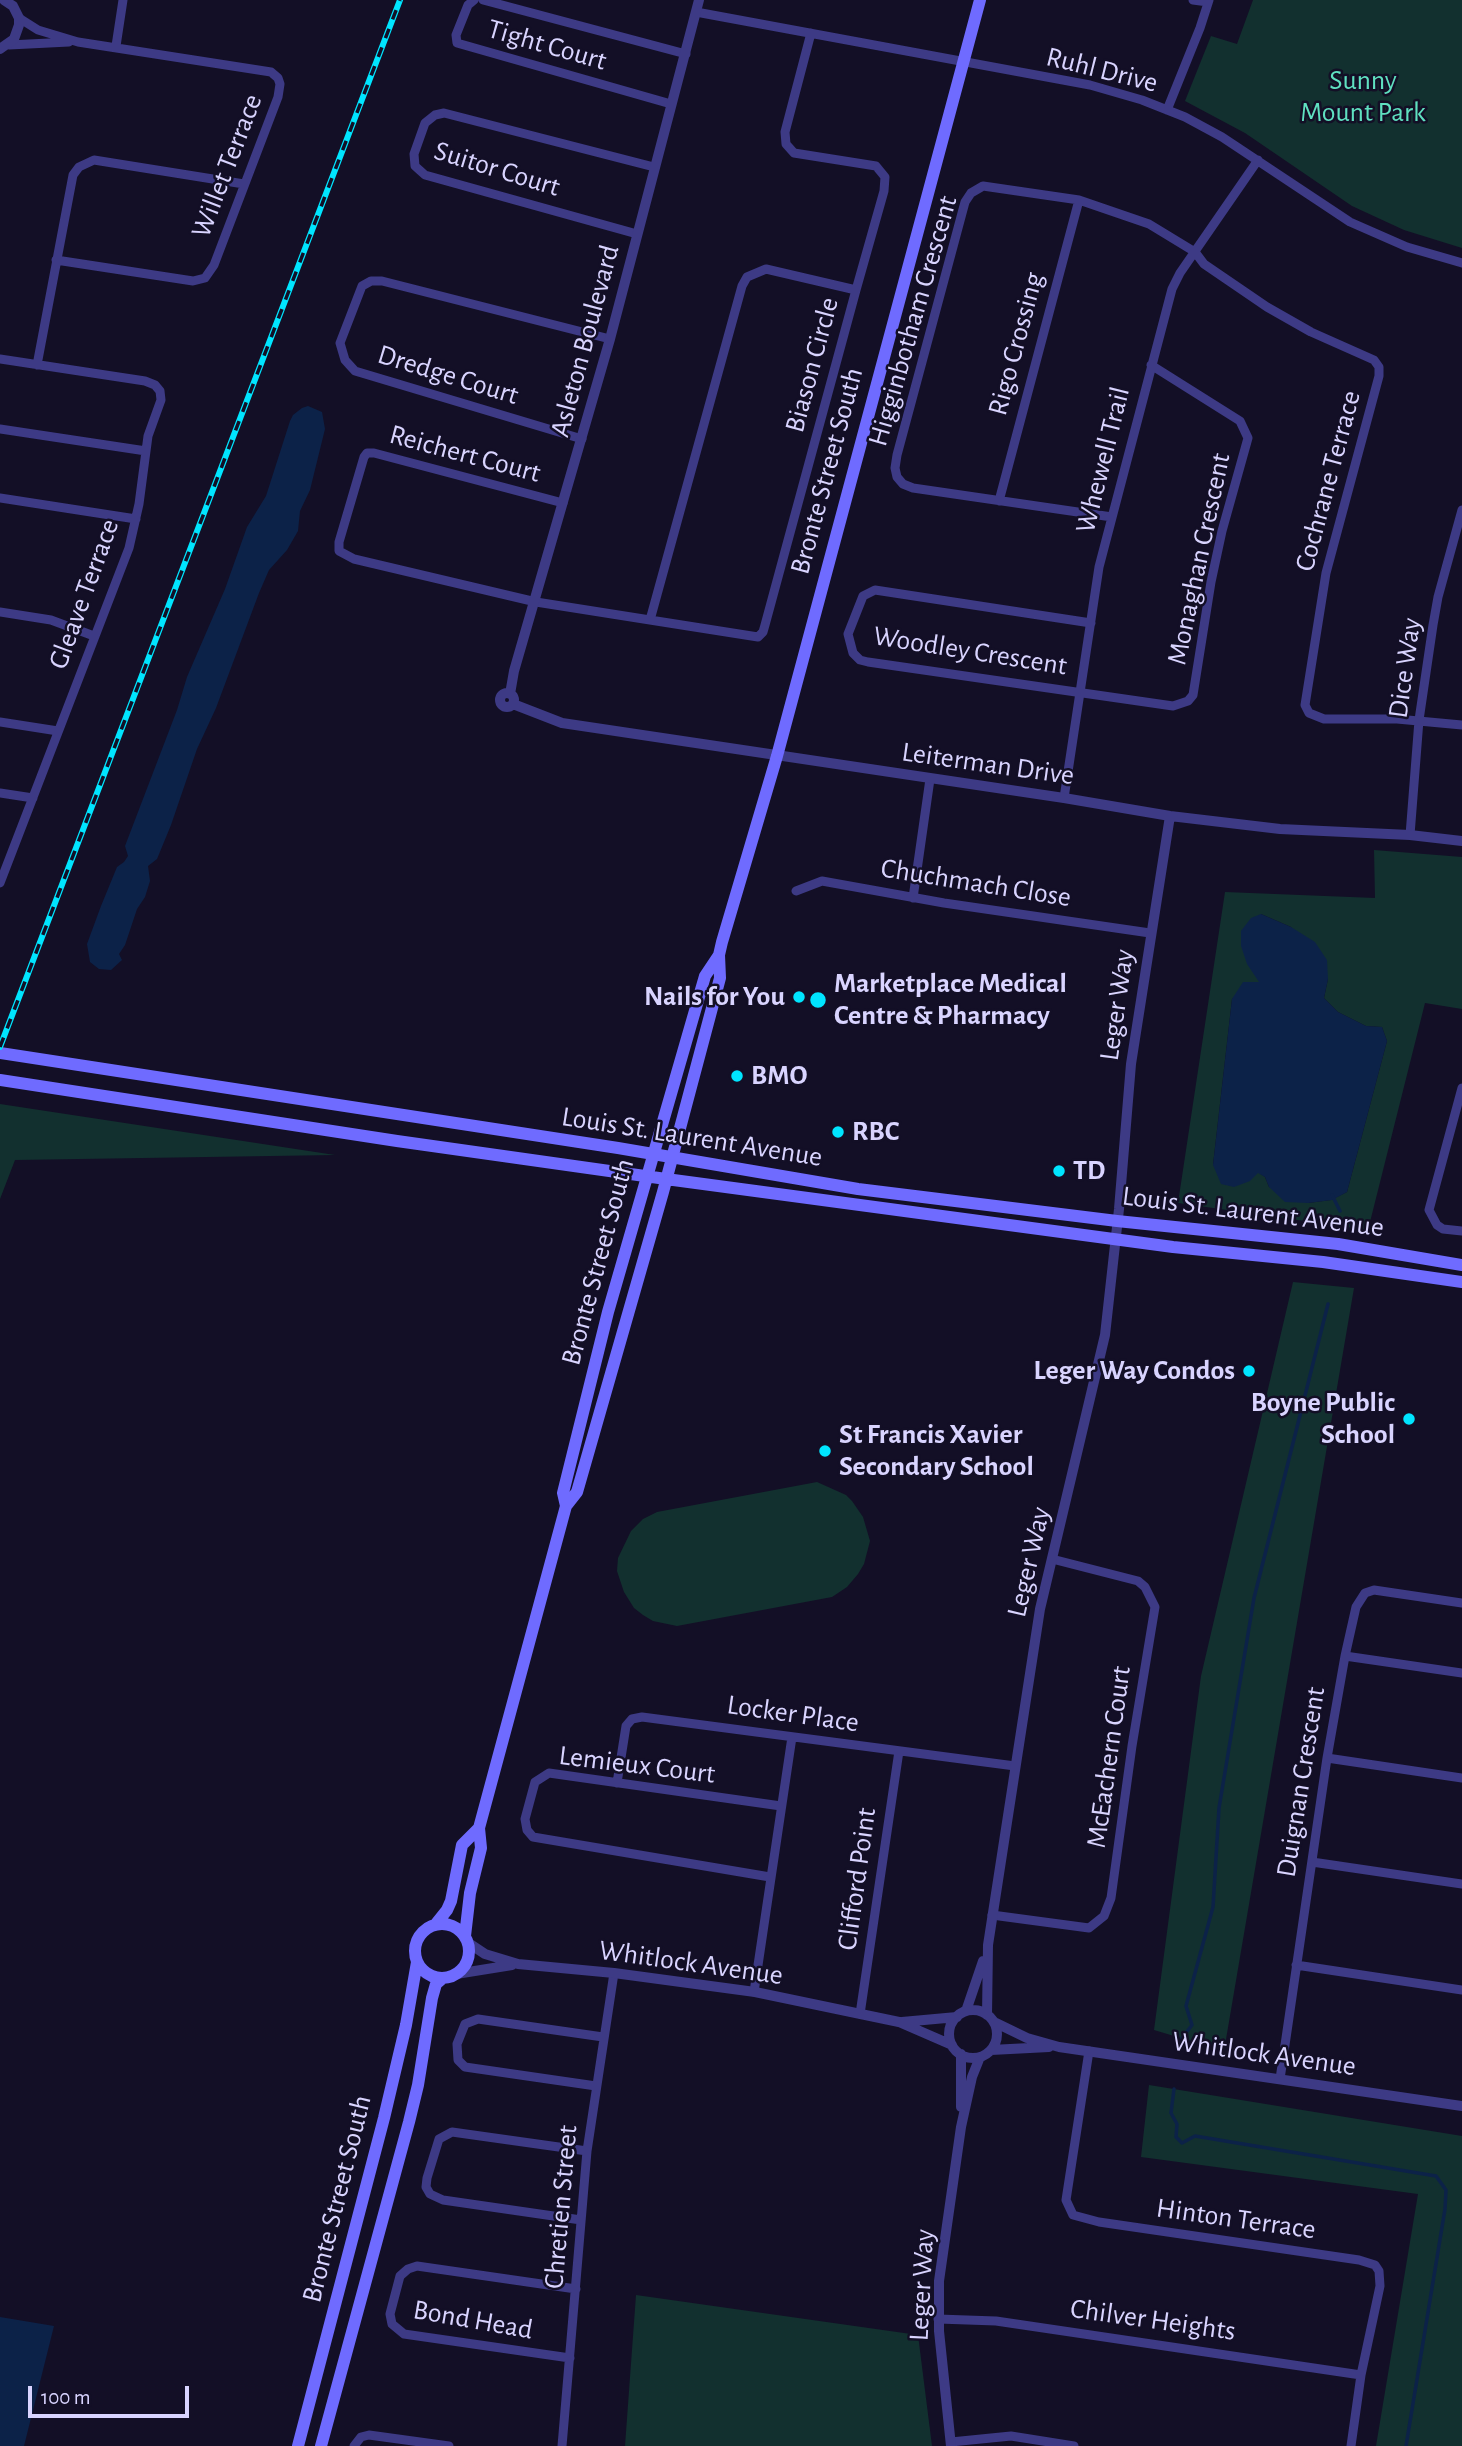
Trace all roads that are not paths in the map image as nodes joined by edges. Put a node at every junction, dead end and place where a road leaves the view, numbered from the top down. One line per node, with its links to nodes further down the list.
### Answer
1 (4, 0): 11 (street)
2 (15, 0): 11 (street)
3 (123, 0): 14 (street)
4 (474, 0): 18 (street, Tight Court)
5 (483, 0): 16 (street, Tight Court)
6 (699, 0): 10 (street, Asleton Boulevard)
7 (980, 0): 17 (main road, Bronte Street South)
8 (1193, 0): 9 (street)
9 (1208, 1): 19 (street)
10 (696, 12): 12 (street, Ruhl Drive); 16 (street, Asleton Boulevard)
11 (18, 16): 13 (street, Willet Terrace); 15 (street)
12 (811, 33): 17 (street, Ruhl Drive); 28 (street)
13 (78, 41): 14 (street, Willet Terrace); 15 (street, Willet Terrace)
14 (116, 46): 22 (street, Willet Terrace)
15 (4, 47)
16 (686, 54): 18 (street, Asleton Boulevard)
17 (963, 62): 19 (street, Ruhl Drive); 53 (main road, Bronte Street South)
18 (671, 104): 21 (street, Asleton Boulevard)
19 (1167, 110): 20 (street, Ruhl Drive)
20 (1258, 160): 25 (street, Whewell Trail); 27 (street, Ruhl Drive)
21 (654, 167): 24 (street, Asleton Boulevard); 24 (street, Suitor Court)
22 (244, 184): 26 (street, Willet Terrace); 26 (street)
23 (1079, 200): 25 (street, Higginbotham Crescent); 37 (street, Rigo Crossing); 37 (street, Higginbotham Crescent)
24 (638, 234): 29 (street, Asleton Boulevard)
25 (1195, 252): 32 (street, Whewell Trail); 49 (street, Cochrane Terrace)
26 (56, 260): 31 (street)
27 (1462, 263)
28 (856, 290): 44 (street, Biason Circle); 44 (street, Biason Circle)
29 (610, 339): 34 (street, Asleton Boulevard); 34 (street, Dredge Court)
30 (0, 359): 31 (street, Gleave Terrace)
31 (37, 365): 35 (street, Gleave Terrace)
32 (1151, 365): 40 (street, Whewell Trail); 47 (street, Monaghan Crescent)
33 (0, 429): 35 (street)
34 (582, 439): 38 (street, Asleton Boulevard)
35 (146, 451): 41 (street, Gleave Terrace)
36 (0, 498): 41 (street)
37 (999, 501): 40 (street, Higginbotham Crescent)
38 (562, 503): 42 (street, Asleton Boulevard); 42 (street, Reichert Court)
39 (1462, 510): 49 (street, Dice Way)
40 (1112, 517): 45 (street, Whewell Trail)
41 (136, 519): 46 (street, Gleave Terrace)
42 (536, 602): 44 (street, Biason Circle); 48 (street, Asleton Boulevard)
43 (0, 612): 46 (street)
44 (650, 620)
45 (1091, 623): 47 (street, Whewell Trail); 47 (street, Woodley Crescent)
46 (94, 636): 52 (street, Gleave Terrace)
47 (1080, 691): 57 (street, Whewell Trail)
48 (511, 699): 53 (street, Leiterman Drive)
49 (1419, 720): 51 (street); 59 (street, Dice Way)
50 (0, 722): 52 (street)
51 (1462, 724)
52 (58, 731): 56 (street, Gleave Terrace)
53 (778, 756): 54 (street, Leiterman Drive); 66 (main road, Bronte Street South)
54 (930, 779): 57 (street, Leiterman Drive); 64 (street)
55 (0, 793): 56 (street)
56 (33, 798): 61 (street, Gleave Terrace)
57 (1065, 798): 58 (street, Leiterman Drive)
58 (1170, 816): 59 (street, Leiterman Drive); 65 (street, Leger Way)
59 (1410, 835): 60 (street, Leiterman Drive)
60 (1462, 841)
61 (4, 862): 62 (street, Gleave Terrace)
62 (0, 883)
63 (796, 891): 64 (street, Chuchmach Close)
64 (913, 898): 65 (street, Chuchmach Close)
65 (1150, 933): 74 (street, Leger Way)
66 (719, 955): 70 (main road, Bronte Street South); 71 (main road, Bronte Street South)
67 (0, 1053): 70 (main road, Louis St. Laurent Avenue)
68 (0, 1080): 72 (main road, Louis St. Laurent Avenue)
69 (1462, 1088): 75 (street)
70 (652, 1154): 71 (main road, Louis St. Laurent Avenue); 72 (main road, Bronte Street South)
71 (671, 1157): 73 (main road, Bronte Street South); 74 (main road, Louis St. Laurent Avenue)
72 (646, 1175): 73 (main road, Louis St. Laurent Avenue); 79 (main road, Bronte Street South)
73 (666, 1179): 76 (main road, Louis St. Laurent Avenue); 79 (main road, Bronte Street South)
74 (1117, 1221): 76 (street, Leger Way); 77 (main road, Louis St. Laurent Avenue)
75 (1462, 1231)
76 (1116, 1239): 78 (main road, Louis St. Laurent Avenue); 80 (street, Leger Way)
77 (1462, 1265)
78 (1462, 1282)
79 (566, 1506): 91 (main road, Bronte Street South)
80 (1052, 1559): 87 (street, Leger Way); 95 (street, McEachern Court)
81 (1462, 1603): 82 (street, Duignan Crescent)
82 (1345, 1656): 83 (street); 86 (street, Duignan Crescent)
83 (1462, 1673)
84 (792, 1737): 85 (street, Locker Place); 89 (street, Locker Place); 90 (street)
85 (899, 1751): 87 (street, Locker Place); 107 (street, Clifford Point)
86 (1327, 1758): 88 (street); 92 (street, Duignan Crescent)
87 (1015, 1766): 95 (street, Leger Way)
88 (1462, 1778)
89 (617, 1783): 90 (street, Lemieux Court); 93 (street, Lemieux Court)
90 (781, 1806): 93 (street)
91 (479, 1828): 96 (main road, Bronte Street South); 97 (main road, Bronte Street South)
92 (1312, 1862): 94 (street); 101 (street, Duignan Crescent)
93 (770, 1877): 106 (street)
94 (1462, 1884)
95 (992, 1915): 98 (street, Leger Way)
96 (435, 1925): 97 (main road); 99 (main road)
97 (466, 1939): 100 (street, Whitlock Avenue); 103 (main road)
98 (988, 1945): 108 (street, Leger Way); 109 (street, Leger Way)
99 (418, 1962): 104 (main road); 129 (main road, Bronte Street South)
100 (518, 1964): 102 (street, Whitlock Avenue); 103 (street, Whitlock Avenue)
101 (1297, 1965): 105 (street); 118 (street, Duignan Crescent)
102 (614, 1973): 106 (street, Whitlock Avenue); 111 (street, Chretien Street)
103 (456, 1974): 104 (main road)
104 (443, 1978): 130 (main road, Bronte Street South)
105 (1462, 1990)
106 (754, 1992): 107 (street, Whitlock Avenue)
107 (860, 2014): 110 (street, Whitlock Avenue)
108 (961, 2014): 109 (street); 110 (street, Whitlock Avenue); 112 (street)
109 (991, 2019): 113 (street, Whitlock Avenue); 114 (street)
110 (899, 2022): 112 (street, Whitlock Avenue)
111 (603, 2037): 119 (street, Chretien Street); 119 (street)
112 (952, 2045): 116 (street)
113 (1059, 2047): 114 (street, Whitlock Avenue); 115 (street, Whitlock Avenue)
114 (991, 2050): 117 (street)
115 (1089, 2051): 118 (street, Whitlock Avenue); 127 (street, Hinton Terrace)
116 (961, 2054): 117 (street); 121 (street, Leger Way)
117 (980, 2057): 121 (street, Leger Way)
118 (1280, 2079): 120 (street, Whitlock Avenue)
119 (596, 2086): 122 (street, Chretien Street)
120 (1462, 2106)
121 (961, 2127): 125 (street, Leger Way)
122 (587, 2151): 123 (street, Chretien Street); 123 (street)
123 (581, 2220): 124 (street, Chretien Street)
124 (576, 2290): 126 (street, Chretien Street); 126 (street, Bond Head)
125 (938, 2319): 127 (street, Chilver Heights); 128 (street, Leger Way)
126 (569, 2358): 133 (street, Chretien Street)
127 (1361, 2375): 136 (street, Hinton Terrace)
128 (951, 2444): 134 (street)
129 (298, 2446)
130 (321, 2446)
131 (355, 2446): 132 (street)
132 (449, 2446)
133 (562, 2446)
134 (1068, 2446): 135 (street)
135 (1074, 2446)
136 (1351, 2446)

